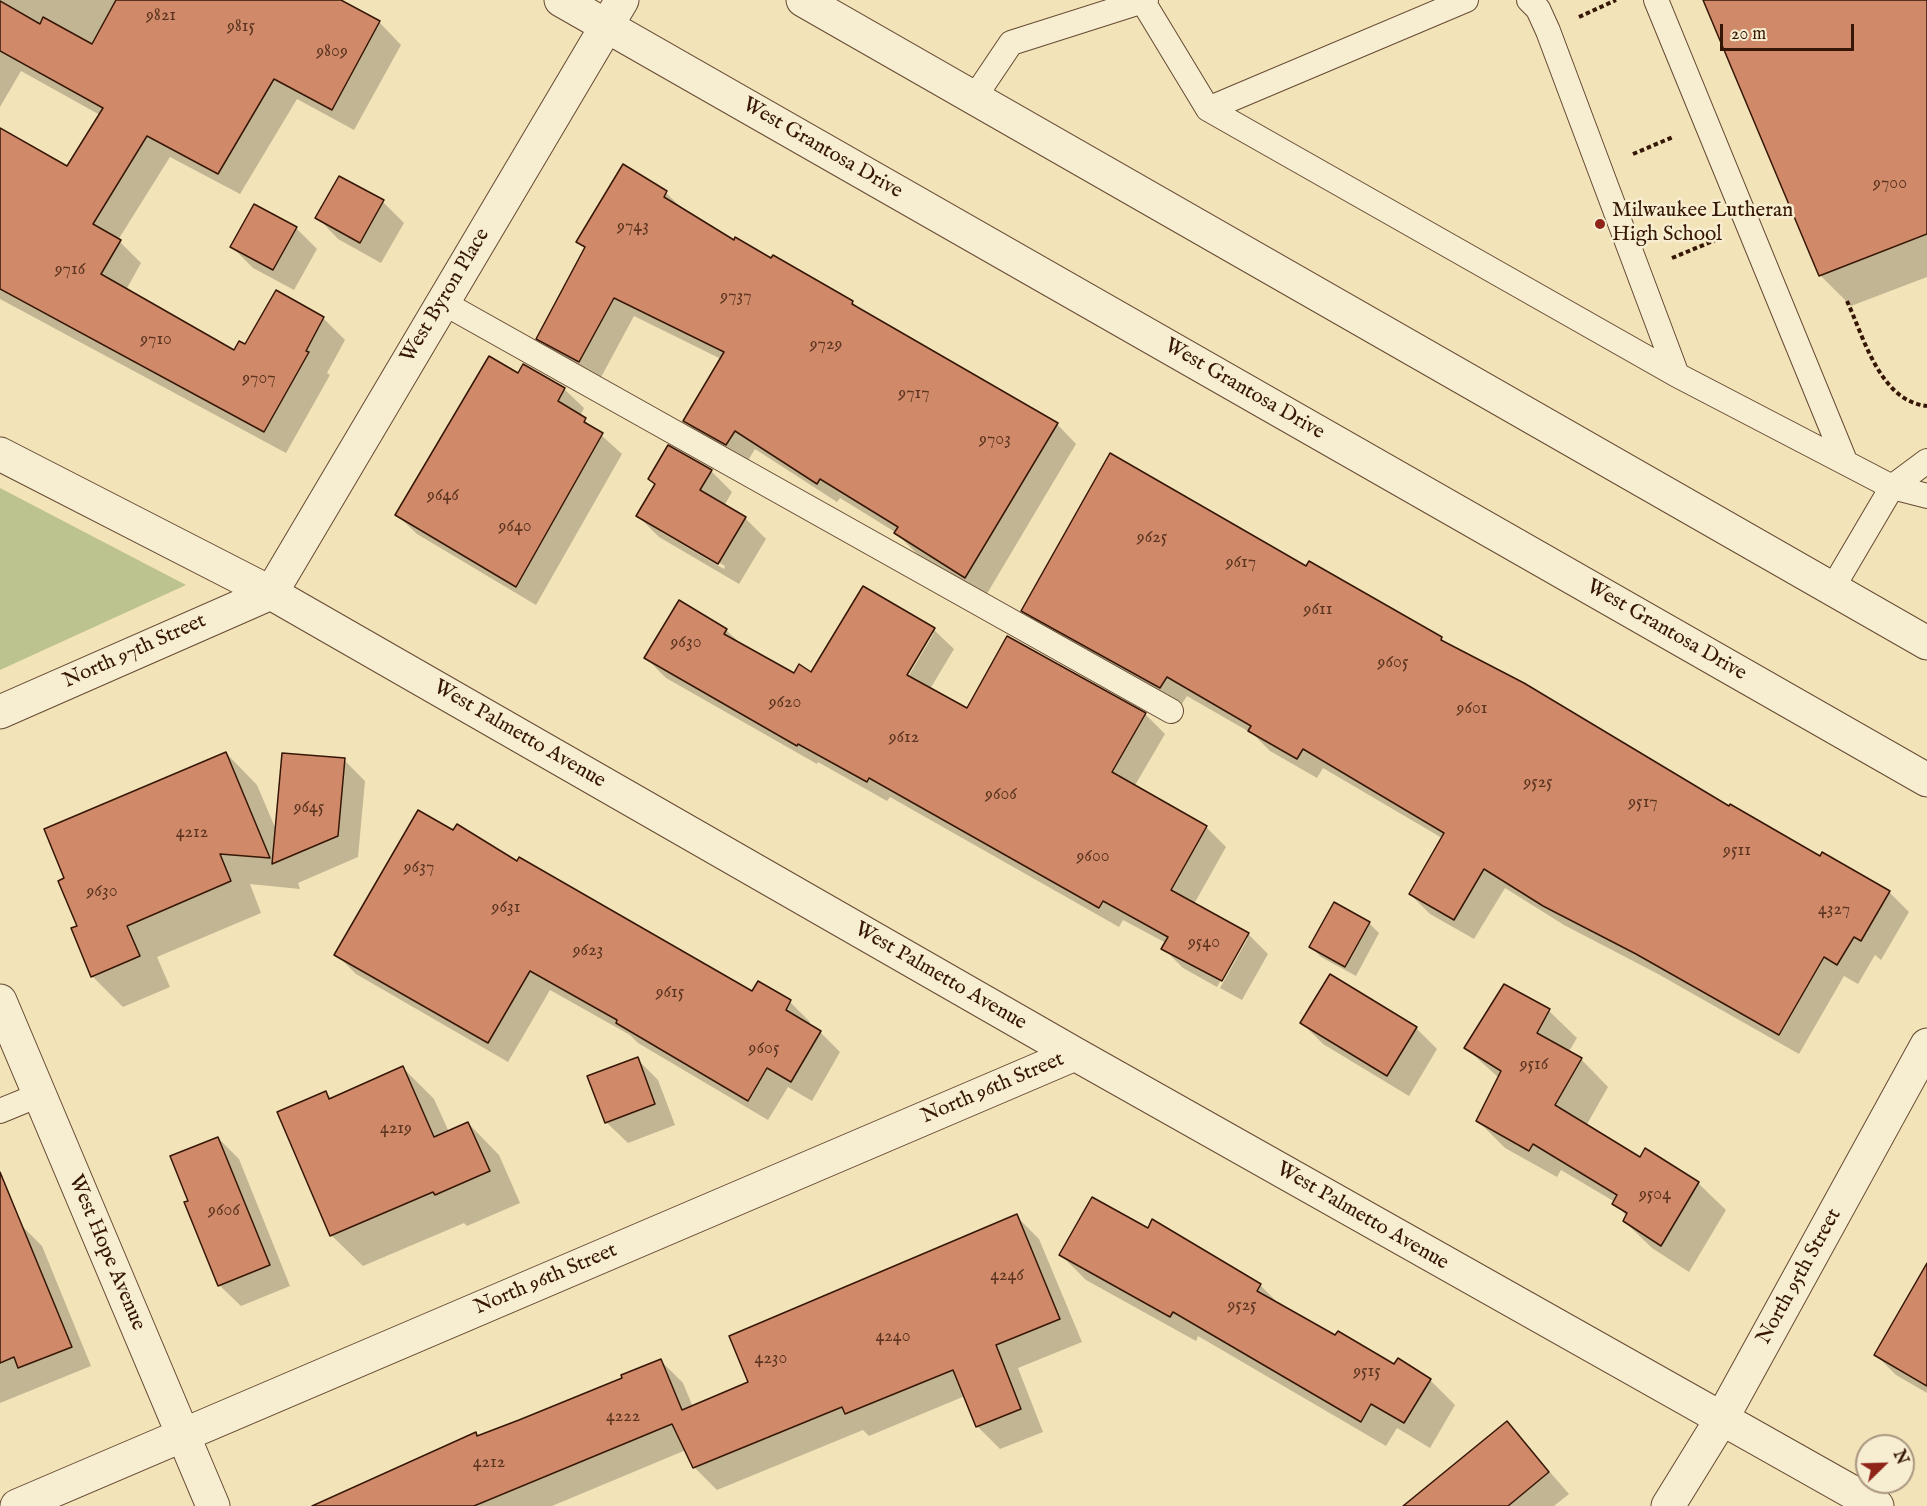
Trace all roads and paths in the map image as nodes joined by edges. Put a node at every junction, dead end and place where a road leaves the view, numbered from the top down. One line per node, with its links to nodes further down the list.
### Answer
1 (561, 0): 7 (street, West Grantosa Drive)
2 (803, 0): 8 (street)
3 (1144, 0): 8 (lane); 9 (lane)
4 (1466, 0): 9 (lane)
5 (1529, 0): 11 (lane)
6 (1656, 0): 10 (lane)
7 (615, 13): 14 (street, West Byron Place); 28 (street, West Grantosa Drive)
8 (974, 98): 23 (street)
9 (1208, 109): 16 (lane)
10 (1707, 123): 11 (path); 12 (lane)
11 (1599, 167): 13 (lane)
12 (1749, 225): 13 (path); 19 (lane)
13 (1639, 273): 16 (lane)
14 (442, 302): 24 (street, West Byron Place); 26 (lane)
15 (1847, 302): 17 (path)
16 (1677, 375): 19 (lane)
17 (1927, 406)
18 (0, 454): 24 (street, West Palmetto Avenue)
19 (1845, 461): 21 (lane)
20 (1927, 461): 21 (lane)
21 (1892, 487): 22 (lane); 23 (lane)
22 (1927, 496)
23 (1832, 589): 25 (street)
24 (271, 592): 27 (street, North 97th Street); 31 (street, West Palmetto Avenue)
25 (1927, 643)
26 (1171, 711)
27 (0, 712)
28 (1927, 780)
29 (0, 1001): 32 (street, West Hope Avenue)
30 (1927, 1045): 34 (street, North 95th Street)
31 (1075, 1054): 34 (street, West Palmetto Avenue); 35 (street, North 96th Street)
32 (39, 1095): 33 (lane); 35 (street, West Hope Avenue)
33 (0, 1111)
34 (1721, 1420): 38 (street, North 95th Street); 39 (street, West Palmetto Avenue)
35 (183, 1436): 36 (street, North 96th Street); 37 (street, West Hope Avenue)
36 (17, 1506)
37 (213, 1506)
38 (1668, 1506)
39 (1877, 1506)

